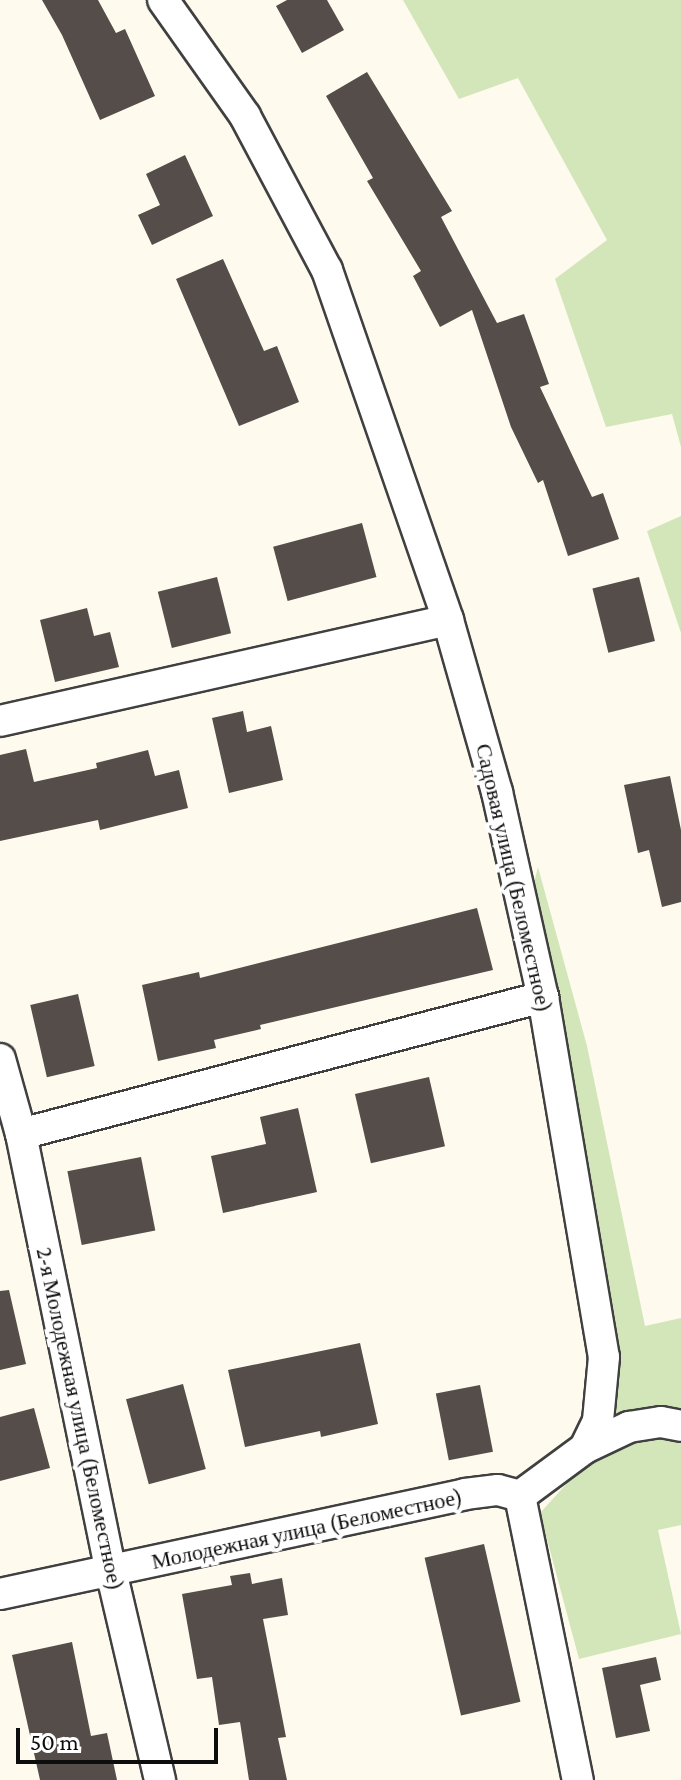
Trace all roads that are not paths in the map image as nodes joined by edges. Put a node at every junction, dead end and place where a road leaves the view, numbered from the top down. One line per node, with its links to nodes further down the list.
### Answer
1 (163, 0): 2 (street, Садовая улица (Беломестное))
2 (448, 620): 3 (street); 4 (street, Садовая улица (Беломестное))
3 (0, 721)
4 (543, 997): 6 (street); 8 (street, Садовая улица (Беломестное))
5 (0, 1059): 6 (street, 2-я Молодежная улица (Беломестное))
6 (21, 1134): 10 (street, 2-я Молодежная улица (Беломестное))
7 (681, 1426): 8 (street)
8 (585, 1448): 9 (street)
9 (520, 1496): 10 (street, Молодежная улица (Беломестное)); 13 (street)
10 (111, 1571): 11 (street, Молодежная улица (Беломестное)); 12 (street, 2-я Молодежная улица (Беломестное))
11 (0, 1594)
12 (160, 1780)
13 (578, 1780)

